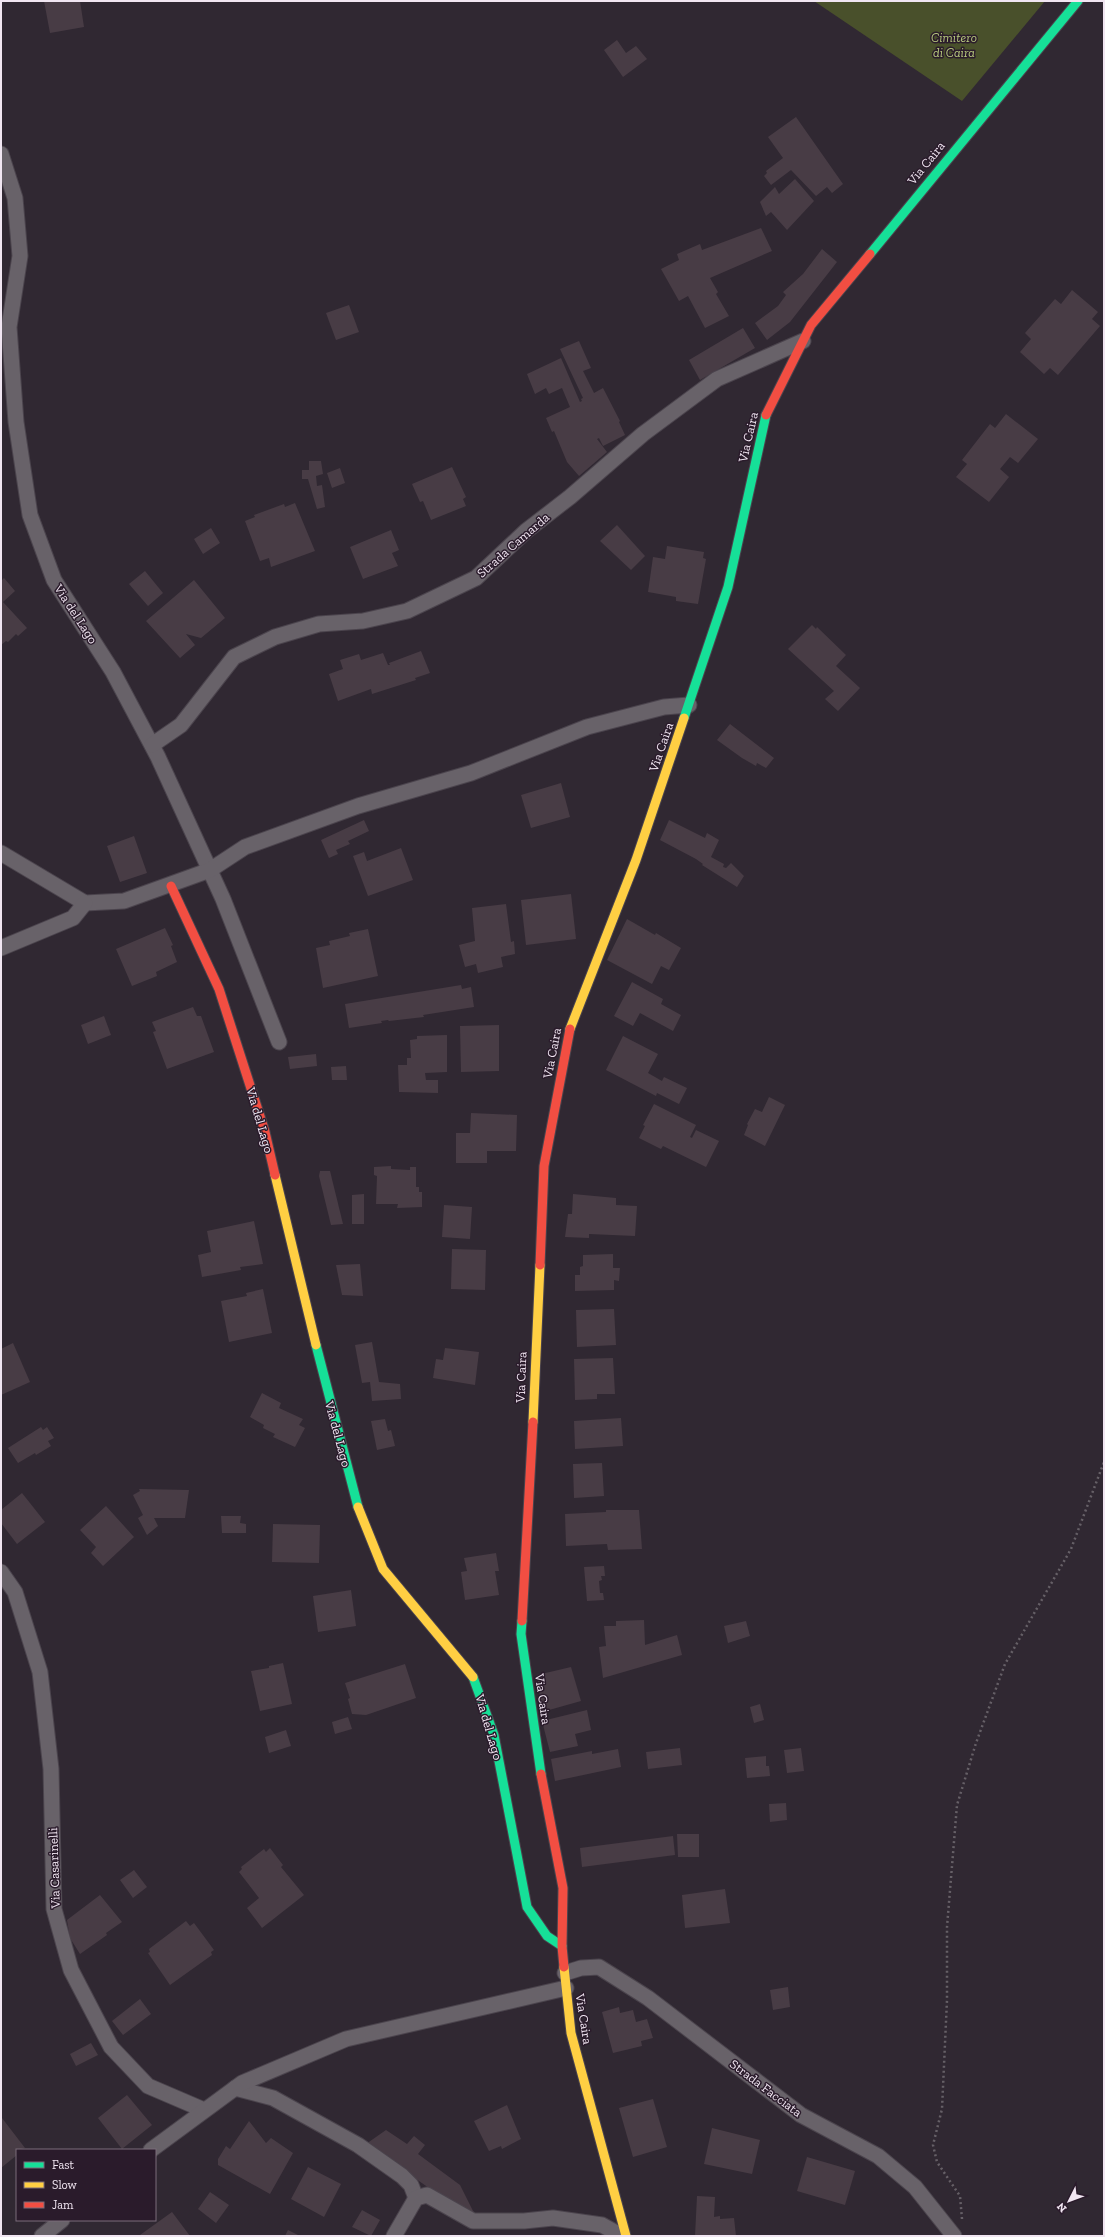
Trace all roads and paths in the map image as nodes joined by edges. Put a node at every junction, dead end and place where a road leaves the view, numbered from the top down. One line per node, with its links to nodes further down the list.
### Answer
1 (1078, 1): 3 (street, Via Caira)
2 (1, 154): 5 (street, Via del Lago)
3 (803, 341): 4 (street, Via Caira); 5 (street, Strada Camarda)
4 (689, 705): 7 (street); 14 (street, Via Caira)
5 (152, 745): 7 (street, Via del Lago)
6 (1, 853): 9 (street)
7 (210, 870): 8 (street); 11 (street, Via del Lago)
8 (171, 886): 9 (street); 14 (street, Via del Lago)
9 (85, 903): 10 (street)
10 (1, 948)
11 (279, 1042)
12 (1104, 1462): 22 (path)
13 (1, 1572): 18 (street, Via Casarinelli)
14 (562, 1946): 15 (street, Via Caira)
15 (565, 1973): 16 (street, Via Caira); 22 (street, Strada Facciata)
16 (566, 1988): 17 (street); 26 (street, Via Caira)
17 (235, 2088): 18 (street); 20 (street)
18 (204, 2110): 19 (street)
19 (152, 2149)
20 (416, 2198): 24 (street); 25 (street)
21 (61, 2221): 23 (street)
22 (951, 2232)
23 (42, 2236)
24 (394, 2236)
25 (622, 2236)
26 (626, 2236)

